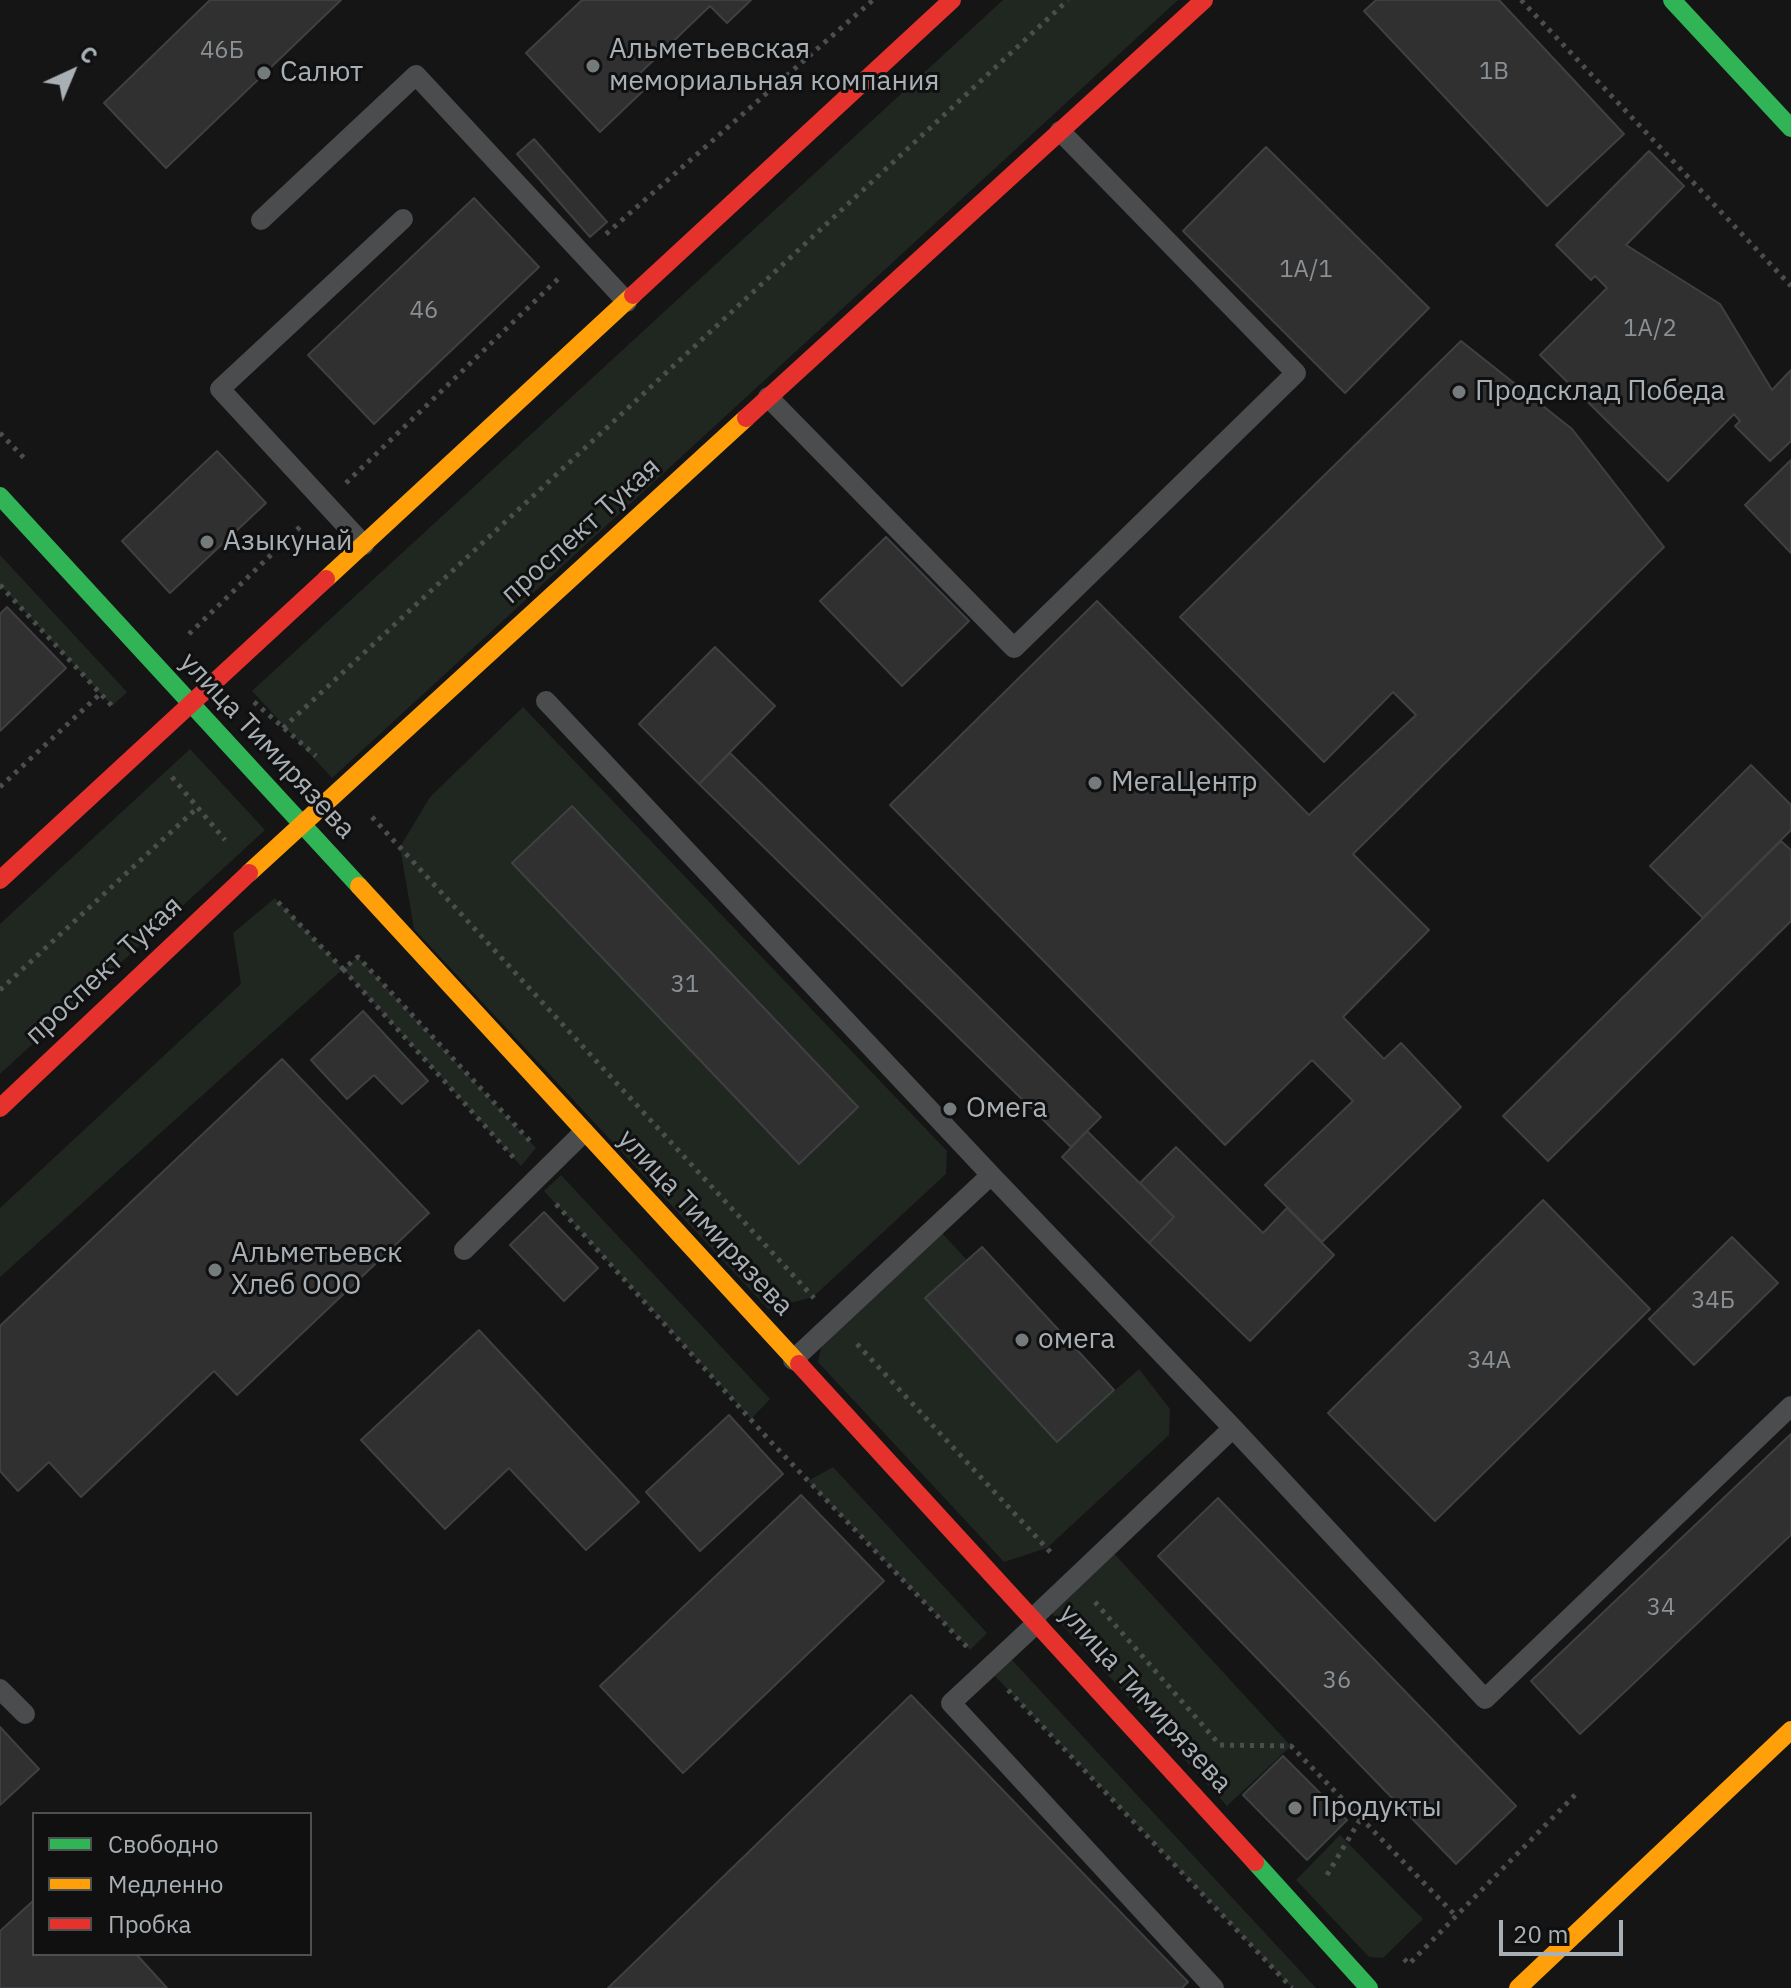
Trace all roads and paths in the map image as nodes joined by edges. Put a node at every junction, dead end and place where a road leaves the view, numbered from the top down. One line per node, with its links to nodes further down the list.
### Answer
1 (873, 0): 11 (path)
2 (952, 0): 13 (main road)
3 (1068, 0): 25 (path)
4 (1204, 0): 8 (main road, проспект Тукая)
5 (1521, 0): 12 (path)
6 (1672, 0): 7 (main road)
7 (1791, 128)
8 (1060, 131): 14 (main road, проспект Тукая); 14 (lane)
9 (403, 219): 16 (lane)
10 (261, 220): 11 (lane)
11 (583, 255): 13 (lane); 16 (path)
12 (1791, 286)
13 (627, 302): 17 (main road)
14 (768, 397): 30 (main road, проспект Тукая)
15 (0, 496): 23 (main road, улица Тимирязева)
16 (325, 504): 17 (lane); 19 (path)
17 (364, 545): 23 (main road)
18 (0, 585): 20 (path)
19 (189, 634)
20 (100, 694): 24 (path); 28 (path)
21 (252, 700): 25 (path)
22 (546, 701): 39 (lane)
23 (191, 705): 30 (main road, улица Тимирязева); 32 (main road)
24 (112, 706)
25 (283, 728): 26 (path)
26 (324, 763)
27 (166, 770): 29 (path)
28 (0, 787)
29 (197, 808): 31 (path); 36 (path)
30 (301, 824): 37 (main road, проспект Тукая); 38 (main road, улица Тимирязева)
31 (228, 843)
32 (0, 880)
33 (275, 898): 35 (path)
34 (358, 957): 35 (path)
35 (343, 969): 40 (path)
36 (0, 990)
37 (0, 1108)
38 (584, 1132): 40 (lane); 42 (main road, улица Тимирязева)
39 (991, 1175): 42 (lane); 44 (lane)
40 (535, 1181): 41 (lane); 46 (path)
41 (464, 1250)
42 (793, 1360): 45 (main road, улица Тимирязева)
43 (1791, 1406): 44 (lane)
44 (1233, 1428): 45 (lane)
45 (1035, 1620): 46 (lane); 56 (main road, улица Тимирязева)
46 (988, 1669): 54 (lane); 55 (path)
47 (0, 1689): 48 (lane)
48 (25, 1714)
49 (1791, 1730): 57 (main road)
50 (1576, 1794): 52 (path)
51 (1337, 1886): 52 (path)
52 (1456, 1916): 53 (path)
53 (1398, 1953)
54 (1214, 1988)
55 (1292, 1988)
56 (1369, 1988)
57 (1518, 1988)

